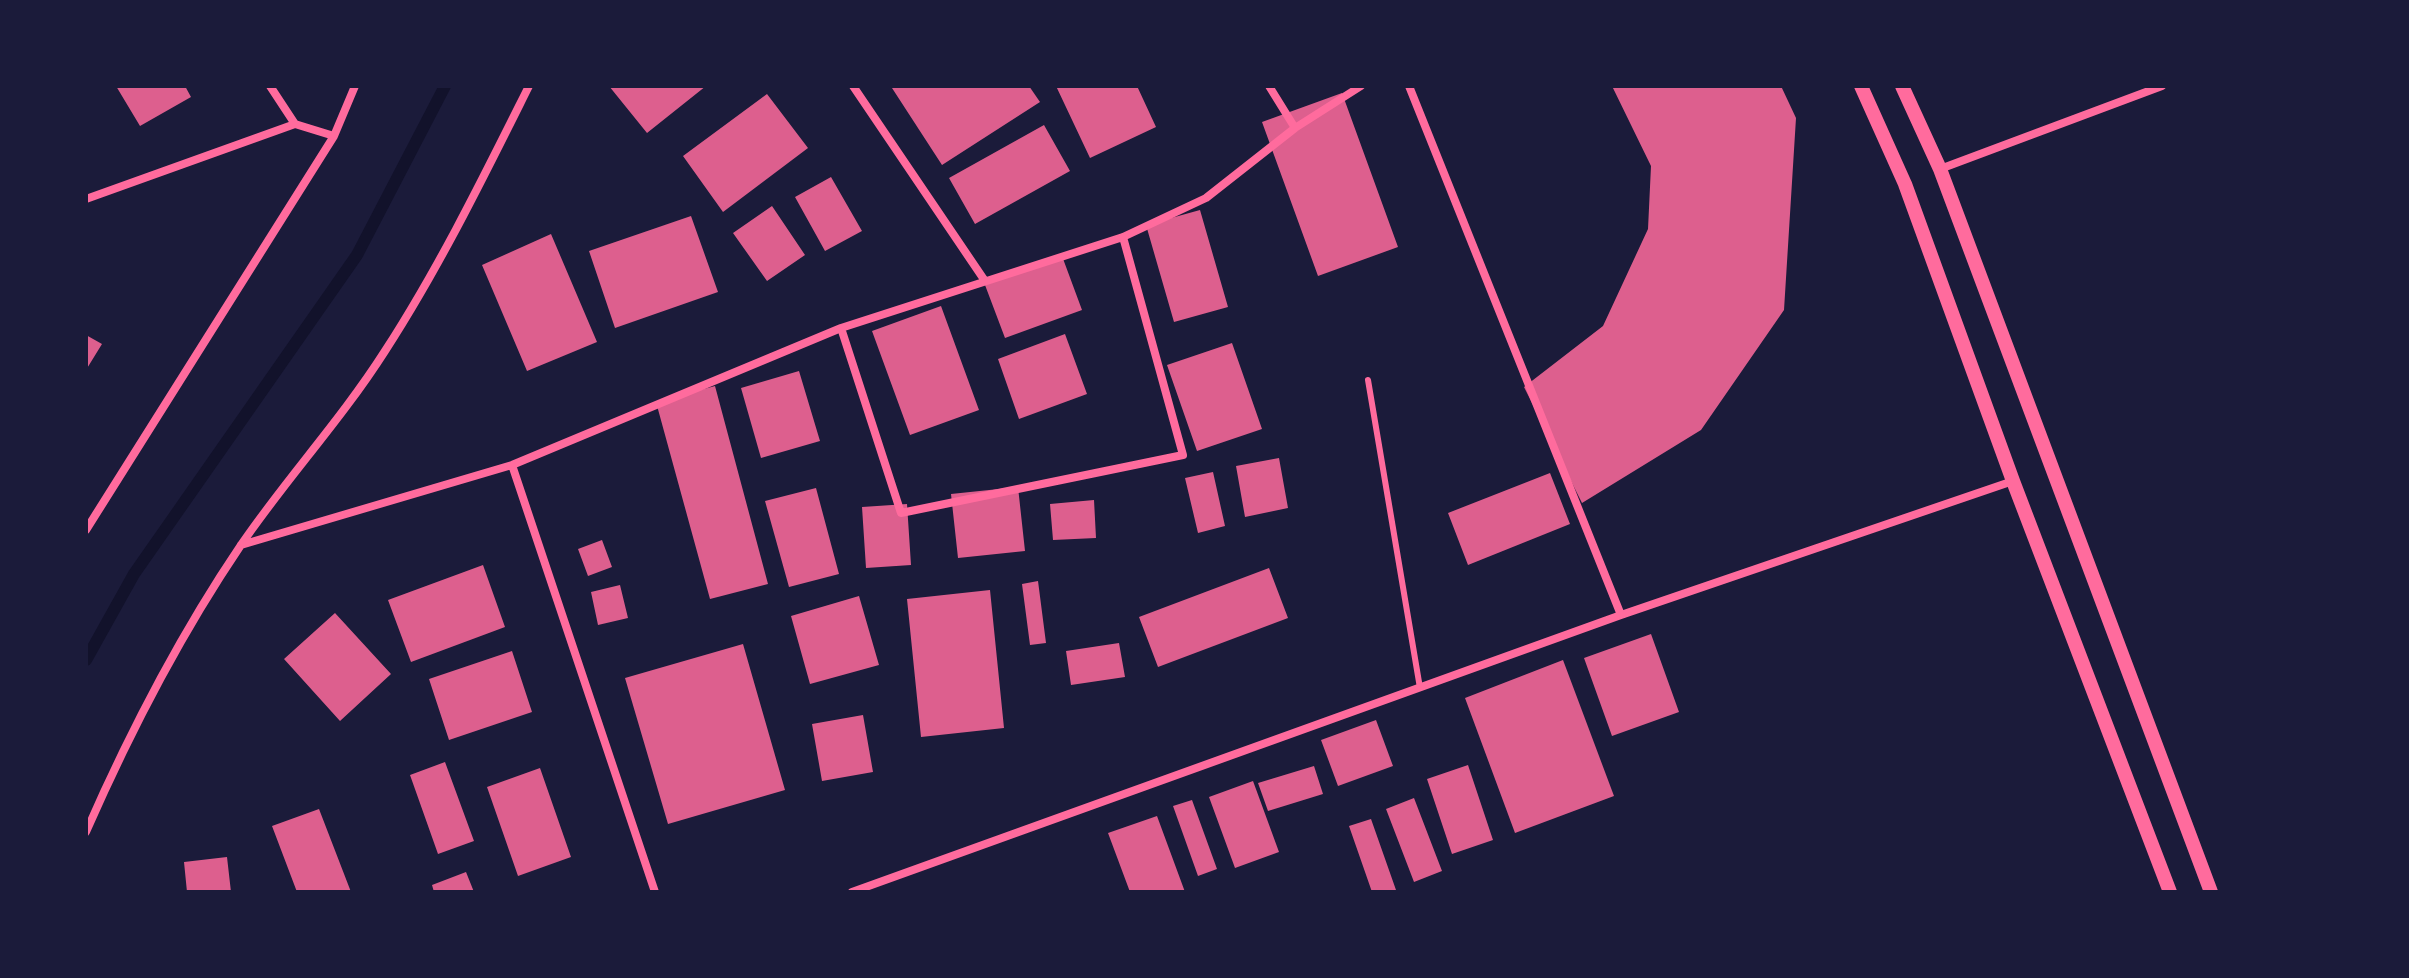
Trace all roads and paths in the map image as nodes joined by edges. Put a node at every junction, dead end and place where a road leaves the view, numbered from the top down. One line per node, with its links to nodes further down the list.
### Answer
1 (270, 86): 11 (street)
2 (355, 86): 13 (street)
3 (529, 86): 23 (street)
4 (853, 86): 17 (street)
5 (1269, 86): 12 (street)
6 (1361, 86): 12 (street)
7 (1409, 86): 24 (street)
8 (1861, 86): 21 (street)
9 (1902, 86): 14 (street)
10 (2162, 86): 14 (street)
11 (295, 124): 13 (street); 15 (street)
12 (1295, 128): 16 (street)
13 (334, 136): 22 (street)
14 (1940, 169): 30 (street)
15 (86, 199)
16 (1123, 237): 17 (street); 18 (street)
17 (985, 281): 18 (street)
18 (841, 328): 20 (street)
19 (1368, 380): 25 (lane)
20 (512, 465): 23 (street); 27 (street)
21 (2013, 481): 24 (street); 29 (street)
22 (86, 530)
23 (241, 545): 26 (street)
24 (1621, 615): 25 (street)
25 (1420, 688): 28 (street)
26 (86, 832)
27 (655, 892)
28 (852, 892)
29 (2170, 892)
30 (2211, 892)

